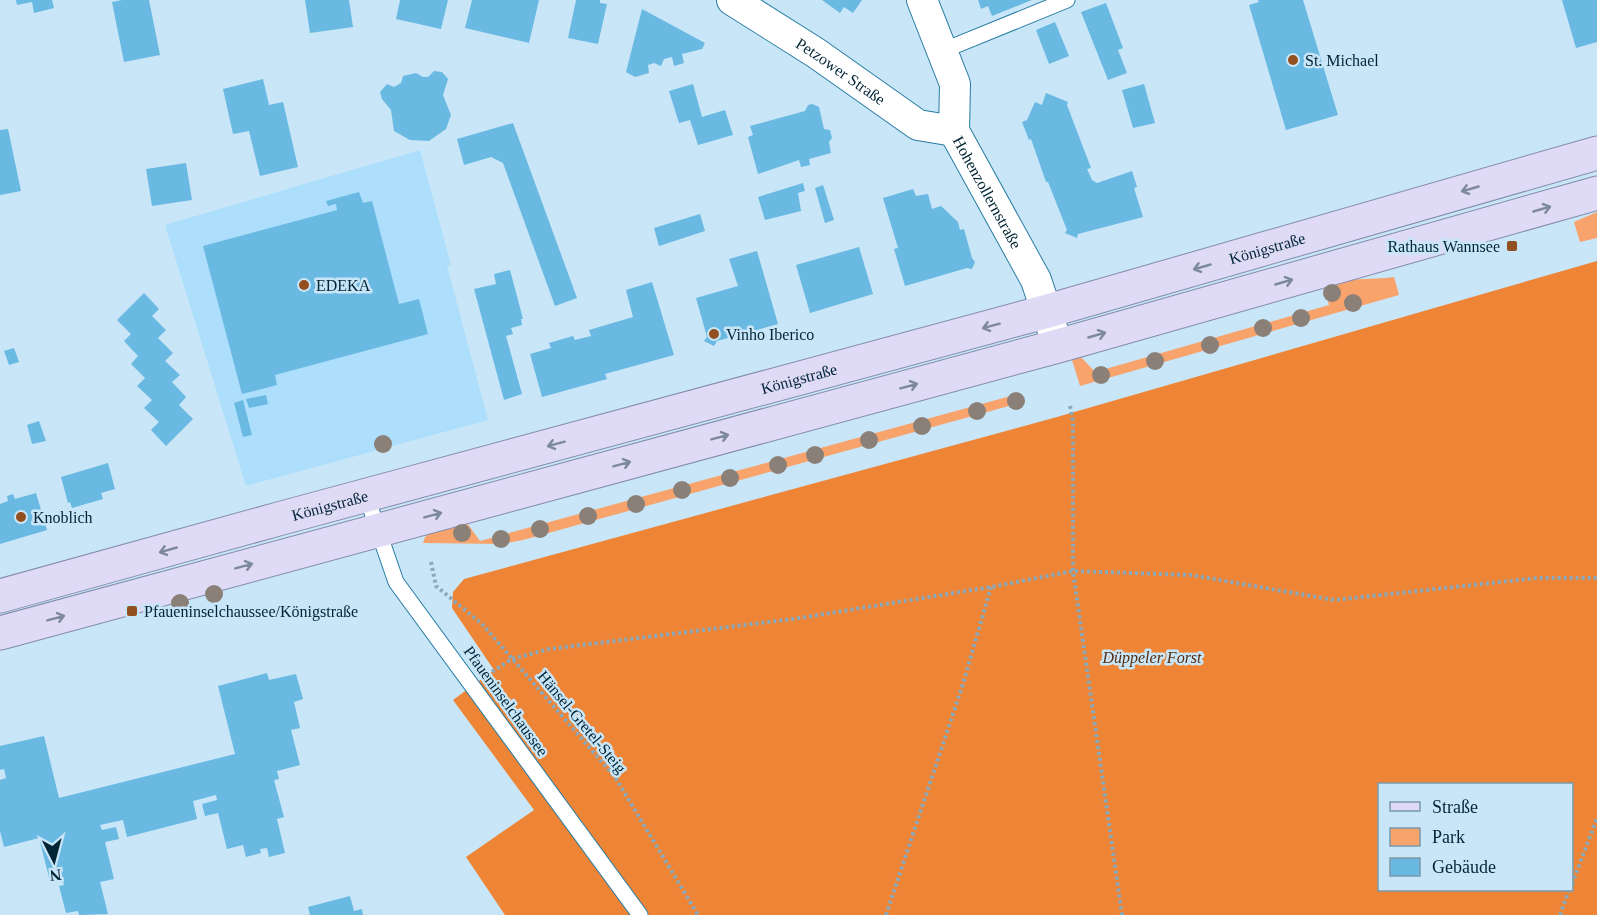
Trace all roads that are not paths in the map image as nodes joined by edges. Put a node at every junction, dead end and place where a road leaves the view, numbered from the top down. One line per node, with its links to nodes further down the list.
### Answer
1 (732, 0): 5 (street, Petzower Straße)
2 (922, 0): 4 (street, Hohenzollernstraße)
3 (1067, 0): 4 (lane)
4 (942, 51): 5 (street, Hohenzollernstraße)
5 (954, 131): 8 (street, Hohenzollernstraße)
6 (1597, 153): 8 (main road, Königstraße, one-way to 8)
7 (1597, 193): 9 (main road, one-way to 7)
8 (1048, 311): 9 (street, Hohenzollernstraße); 10 (main road, Königstraße, one-way to 10)
9 (1058, 346): 12 (main road, one-way to 9)
10 (480, 465): 11 (main road, Königstraße); 12 (lane)
11 (366, 495): 13 (lane, Pfaueninselchaussee); 14 (main road, Königstraße, one-way to 14)
12 (464, 507): 13 (main road, one-way to 12)
13 (377, 530): 15 (main road, one-way to 13); 16 (lane, Pfaueninselchaussee)
14 (0, 596)
15 (0, 633)
16 (640, 915)

